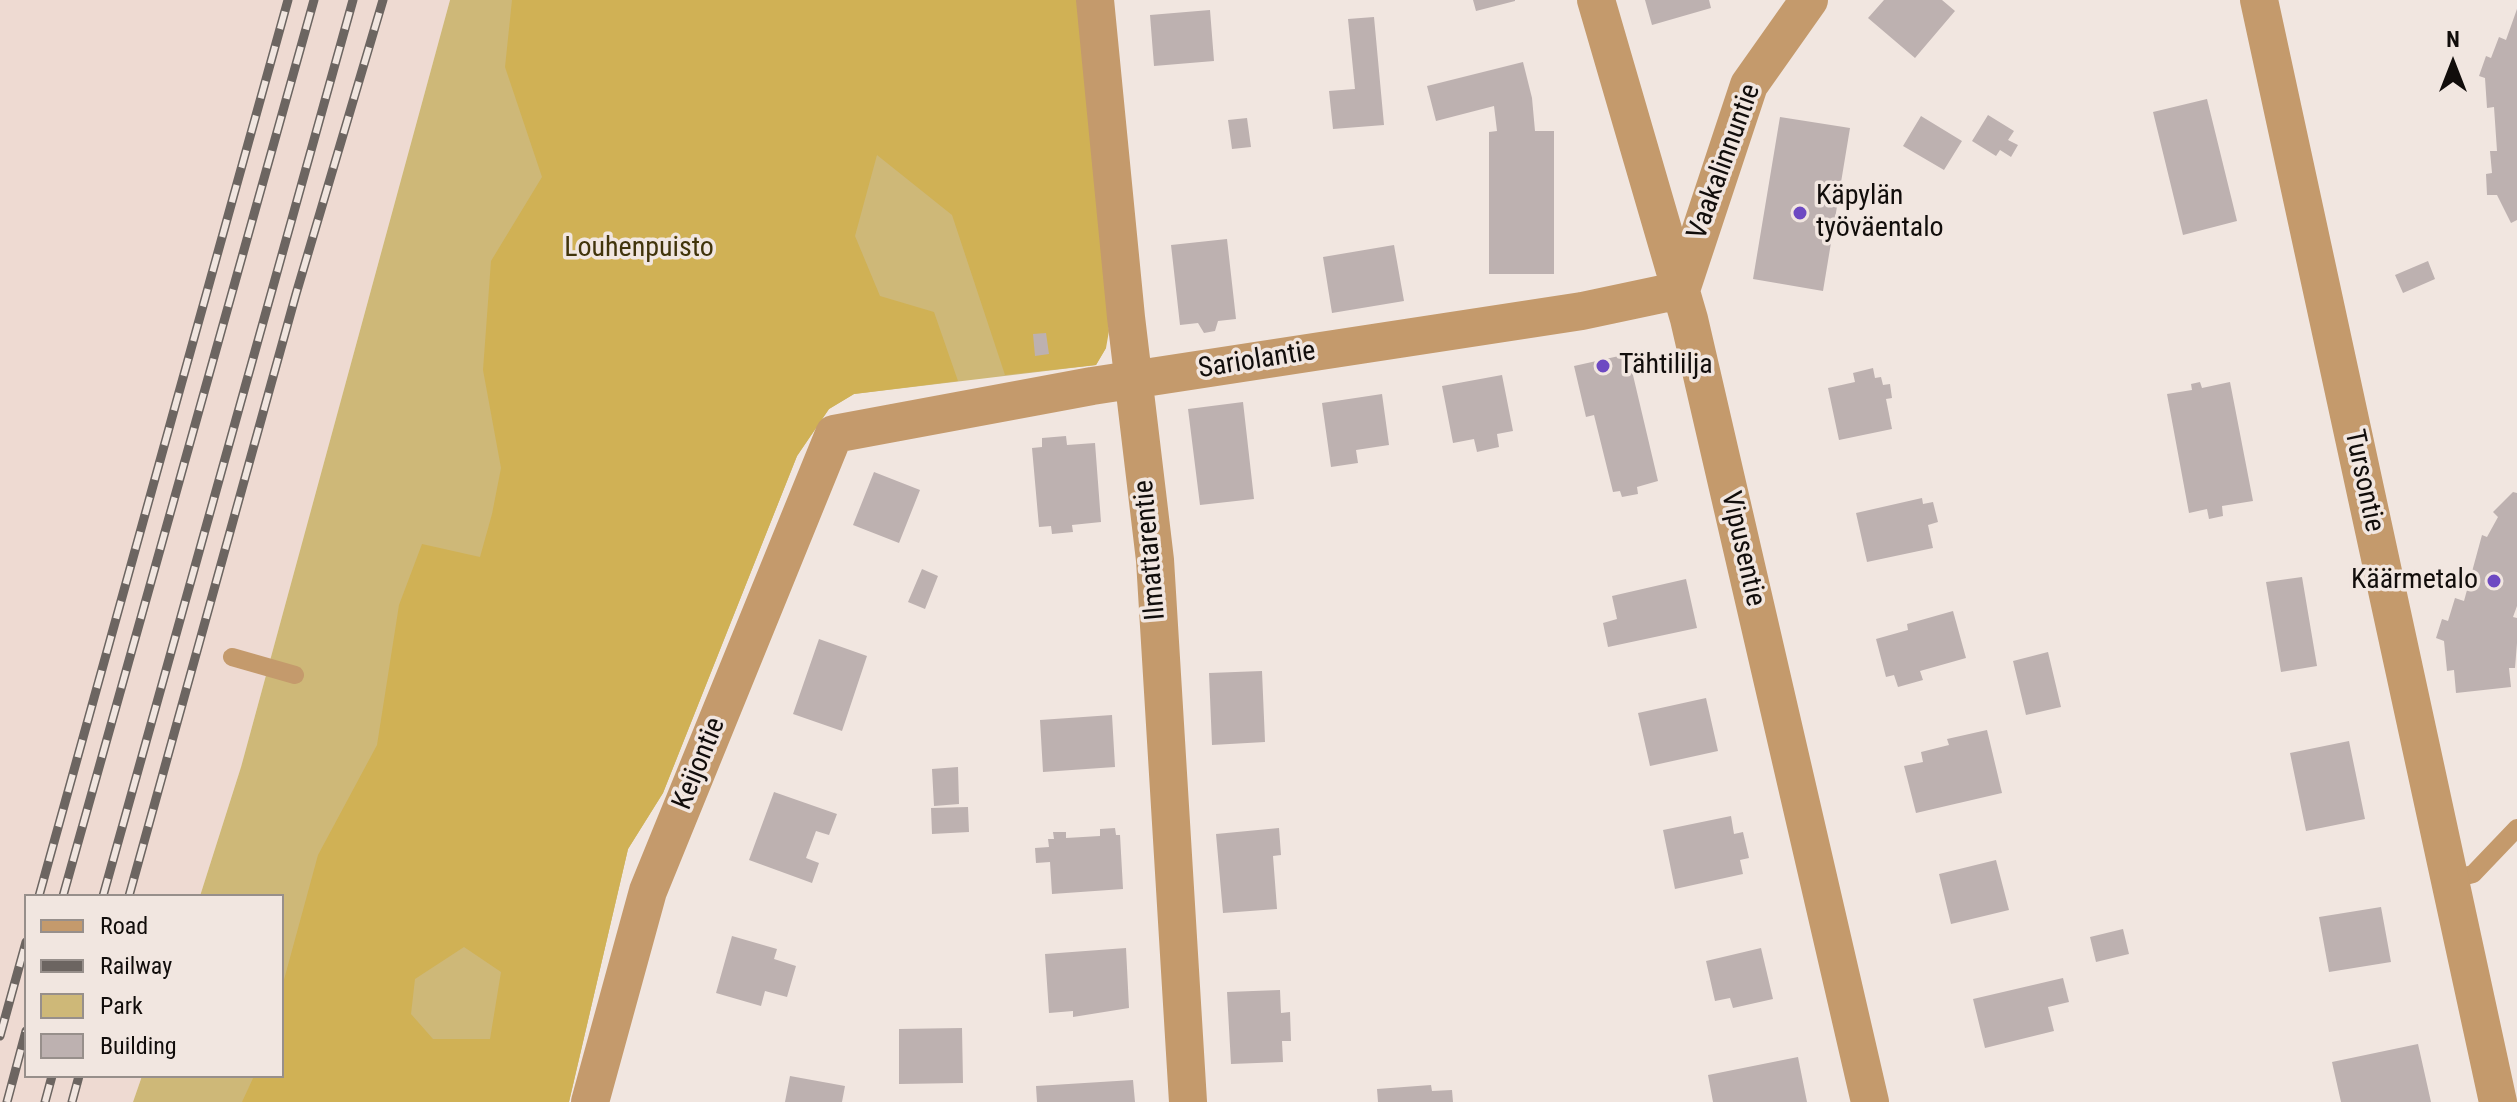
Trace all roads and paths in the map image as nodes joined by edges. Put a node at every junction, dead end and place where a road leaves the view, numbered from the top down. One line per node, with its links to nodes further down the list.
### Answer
1 (1095, 0): 6 (street, Ilmattarentie)
2 (1596, 0): 5 (street, Vipusentie)
3 (1809, 0): 5 (street, Vaakalinnuntie)
4 (2259, 0): 11 (street, Tursontie)
5 (1681, 290): 6 (street, Sariolantie); 14 (street, Vipusentie)
6 (1133, 380): 7 (street, Sariolantie); 13 (street, Ilmattarentie)
7 (834, 434): 12 (street, Keijontie)
8 (232, 657): 9 (lane)
9 (295, 675)
10 (2517, 828): 11 (lane)
11 (2450, 880): 15 (street, Tursontie)
12 (590, 1102)
13 (1188, 1102)
14 (1870, 1102)
15 (2498, 1102)

